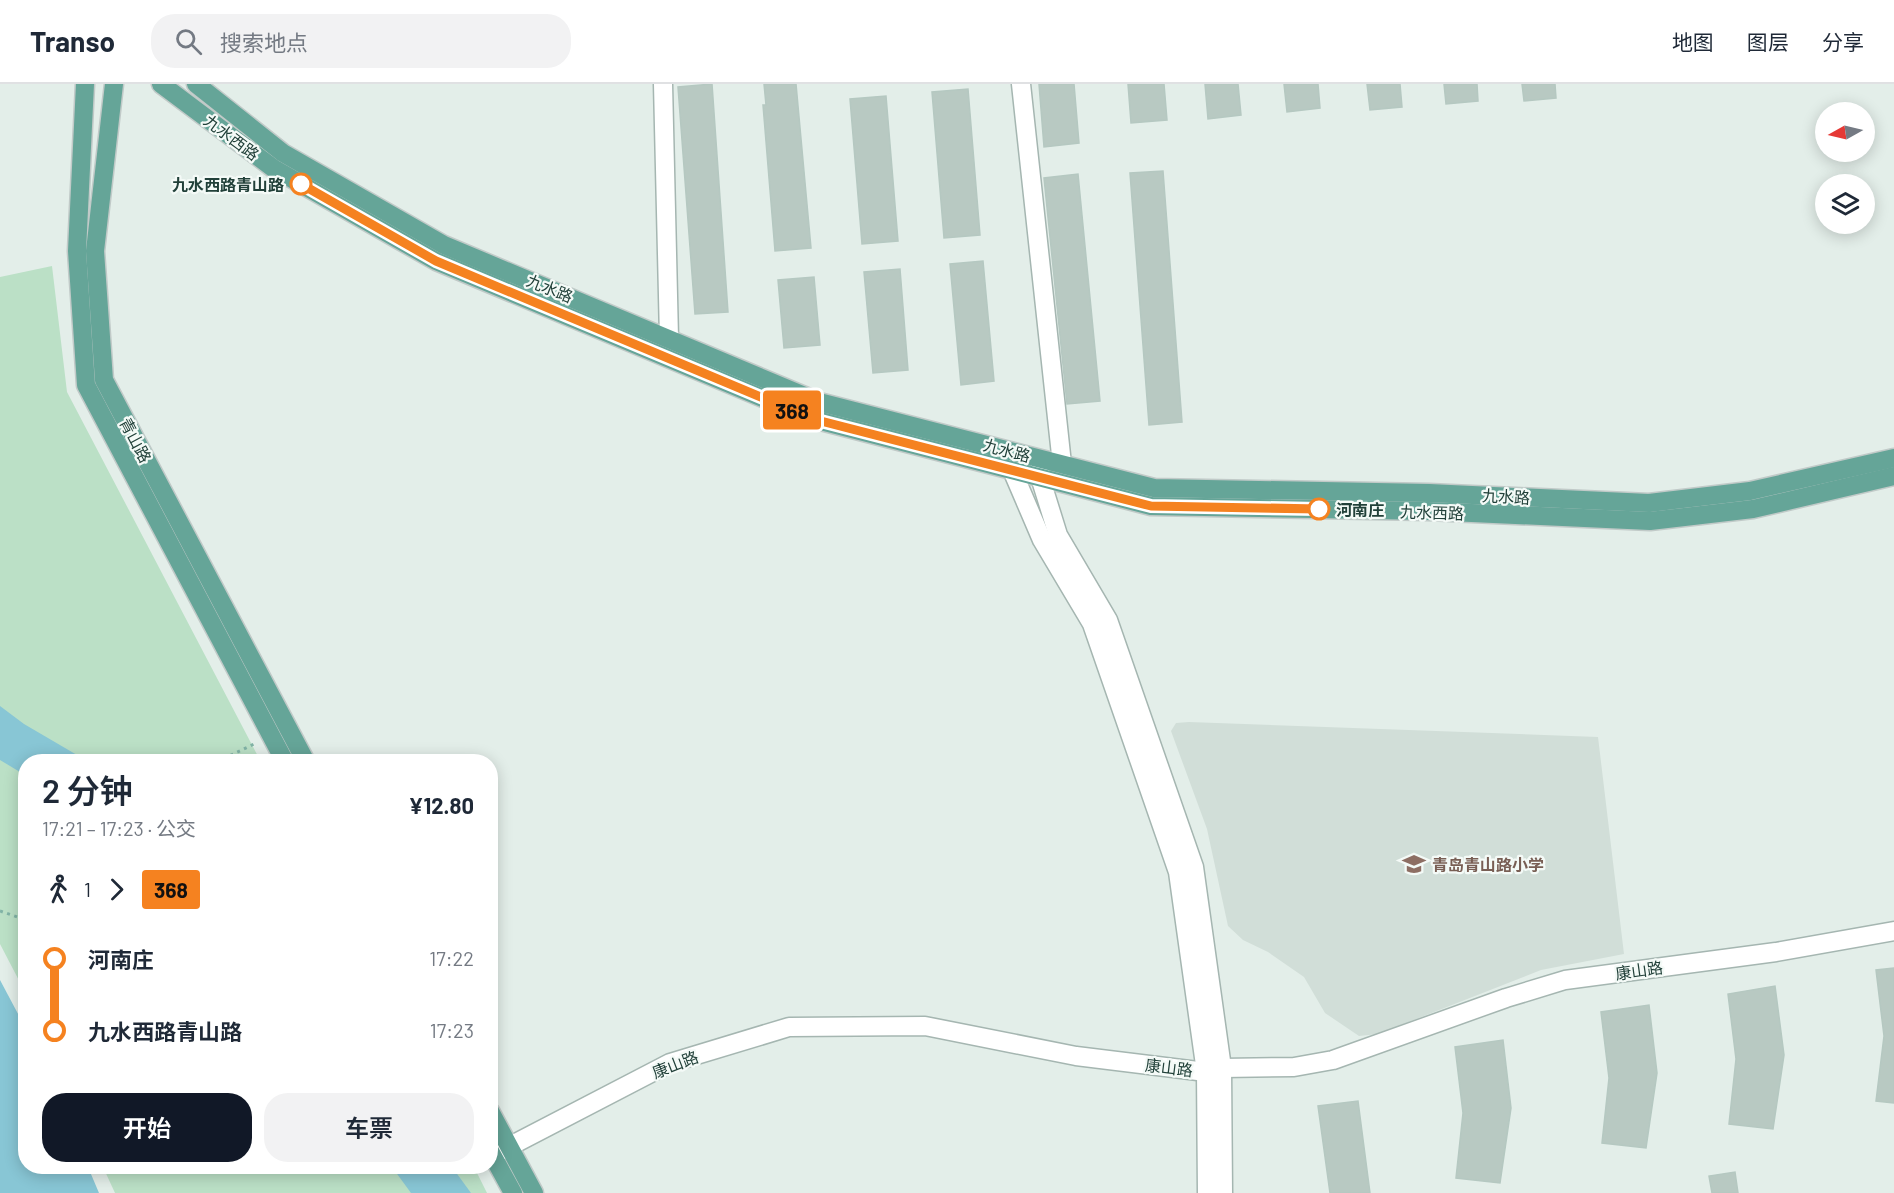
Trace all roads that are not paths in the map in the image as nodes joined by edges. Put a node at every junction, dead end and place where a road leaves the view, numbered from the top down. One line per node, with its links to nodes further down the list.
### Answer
1 (85, 84): 14 (main road, 青山路)
2 (114, 84): 15 (main road, 青山路)
3 (162, 84): 10 (main road, 九水西路)
4 (196, 84): 7 (main road, 九水路)
5 (663, 84): 7 (street)
6 (1021, 84): 11 (street)
7 (669, 338): 10 (main road, 九水路)
8 (1039, 458): 10 (main road, 九水路); 11 (main road, 九水路); 13 (street)
9 (1894, 458): 11 (main road, 九水路)
10 (1014, 461): 13 (main road, 九水西路); 17 (street)
11 (1062, 464)
12 (1894, 476): 13 (main road, 九水西路)
13 (1040, 477): 17 (street)
14 (281, 754)
15 (302, 754)
16 (1894, 932): 17 (street, 康山路)
17 (1214, 1070): 18 (street, 康山路); 23 (street); 24 (street)
18 (498, 1150)
19 (498, 1151): 22 (main road)
20 (498, 1153): 21 (main road)
21 (513, 1193)
22 (534, 1193)
23 (1207, 1193)
24 (1223, 1193)

